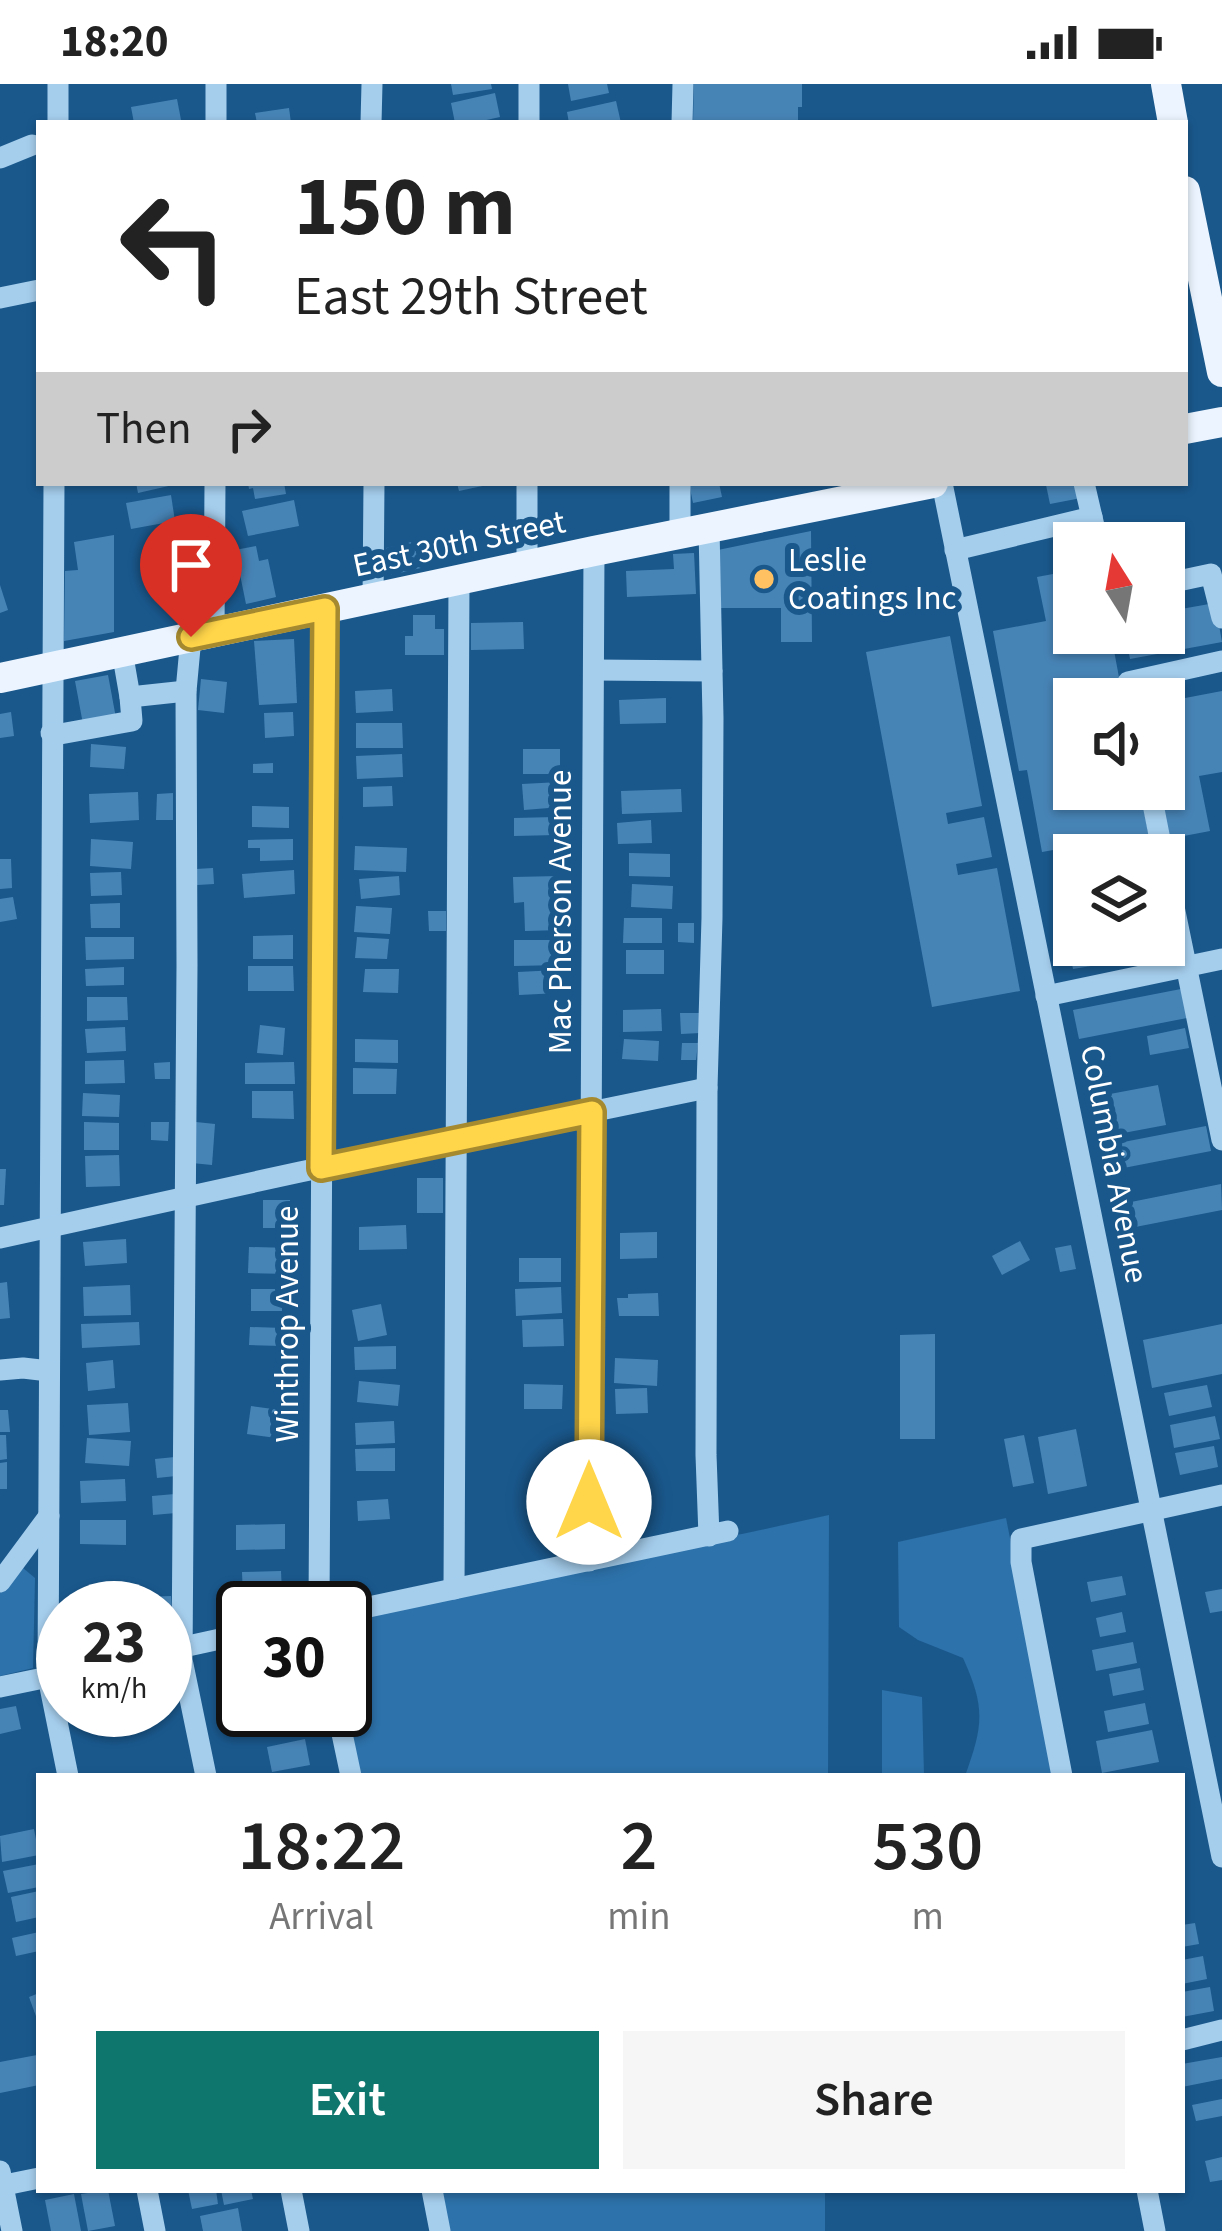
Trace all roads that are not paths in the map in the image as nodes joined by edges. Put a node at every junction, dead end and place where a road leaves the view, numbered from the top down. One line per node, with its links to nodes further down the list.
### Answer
1 (58, 84): 7 (street)
2 (217, 84): 8 (street)
3 (372, 84): 9 (street)
4 (529, 84): 10 (street)
5 (682, 84): 11 (street)
6 (1166, 84): 12 (main road)
7 (58, 120)
8 (216, 120)
9 (371, 120)
10 (529, 120)
11 (682, 120)
12 (1172, 120)
13 (32, 145): 14 (street)
14 (0, 158)
15 (1188, 205): 18 (main road)
16 (36, 291): 17 (street)
17 (0, 298)
18 (1221, 361)
19 (1222, 422): 20 (main road)
20 (1188, 428)
21 (53, 486): 43 (street)
22 (215, 486): 40 (street)
23 (374, 486): 37 (street)
24 (527, 486): 34 (street)
25 (681, 486): 31 (street)
26 (922, 486): 31 (main road, East 30th Street)
27 (938, 486): 32 (street, Columbia Avenue)
28 (1085, 486): 29 (street)
29 (1092, 517): 30 (street); 32 (street)
30 (1093, 522)
31 (694, 532): 33 (main road, East 30th Street); 45 (street)
32 (956, 550): 54 (street, Columbia Avenue)
33 (594, 551): 34 (main road, East 30th Street); 44 (street, Mac Pherson Avenue)
34 (527, 567): 35 (main road, East 30th Street)
35 (459, 580): 37 (main road, East 30th Street); 57 (street)
36 (1185, 580): 39 (street)
37 (373, 598): 38 (main road, East 30th Street)
38 (325, 609): 40 (main road, East 30th Street); 59 (street, Winthrop Avenue)
39 (1222, 618)
40 (203, 634): 41 (main road, East 30th Street); 48 (street)
41 (122, 652): 43 (main road, East 30th Street); 49 (street)
42 (1222, 661): 47 (street)
43 (52, 666): 46 (main road, East 30th Street); 50 (street)
44 (594, 670): 45 (street); 56 (street, Mac Pherson Avenue)
45 (712, 671): 55 (street)
46 (0, 678)
47 (1146, 678)
48 (186, 691): 49 (street); 60 (street)
49 (130, 697): 50 (street)
50 (51, 733): 61 (street)
51 (1222, 959): 53 (street)
52 (1185, 962): 53 (street)
53 (1186, 967): 54 (street); 58 (street)
54 (1046, 996): 66 (street, Columbia Avenue)
55 (707, 1088): 56 (street); 68 (street)
56 (592, 1112): 57 (street); 68 (street, Mac Pherson Avenue)
57 (455, 1140): 59 (street); 73 (street)
58 (1222, 1140)
59 (321, 1168): 60 (street); 71 (street, Winthrop Avenue)
60 (185, 1197): 61 (street); 70 (street)
61 (50, 1227): 62 (street); 64 (street)
62 (0, 1238)
63 (0, 1370): 64 (street)
64 (49, 1371): 67 (street)
65 (1222, 1496): 66 (street)
66 (1150, 1510): 83 (street); 84 (street, Columbia Avenue)
67 (49, 1516): 69 (street); 72 (street)
68 (589, 1561): 73 (street)
69 (52, 1581)
70 (176, 1581)
71 (319, 1581)
72 (0, 1582)
73 (454, 1589): 74 (street)
74 (372, 1606)
75 (36, 1679): 76 (street)
76 (0, 1687)
77 (192, 1708): 81 (street)
78 (63, 1737): 80 (street)
79 (343, 1737): 82 (street)
80 (68, 1773)
81 (205, 1773)
82 (350, 1773)
83 (1061, 1773)
84 (1222, 1857)
85 (1222, 2030): 86 (street)
86 (1185, 2039)
87 (36, 2178): 88 (street)
88 (1, 2181): 93 (street)
89 (148, 2193): 94 (street)
90 (292, 2193): 95 (street)
91 (433, 2193): 96 (street)
92 (1148, 2193): 97 (street)
93 (12, 2231)
94 (155, 2231)
95 (299, 2231)
96 (440, 2231)
97 (1155, 2231)

